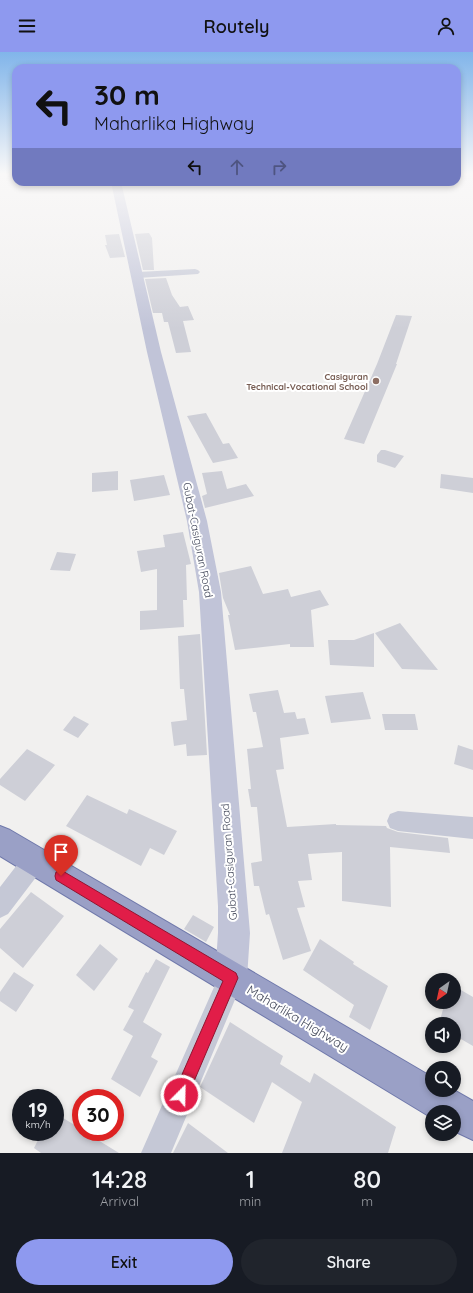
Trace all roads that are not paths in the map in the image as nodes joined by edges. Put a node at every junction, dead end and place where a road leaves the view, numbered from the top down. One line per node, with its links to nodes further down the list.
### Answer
1 (126, 226): 3 (main road, Gubat-Casiguran Road)
2 (195, 272): 3 (street)
3 (138, 275): 9 (main road, Gubat-Casiguran Road)
4 (398, 820): 5 (street)
5 (473, 828)
6 (0, 840): 7 (highway, Maharlika Highway)
7 (35, 860): 8 (street); 9 (highway, Maharlika Highway)
8 (0, 906)
9 (231, 978): 10 (highway, Maharlika Highway); 11 (street)
10 (473, 1122)
11 (156, 1153)

